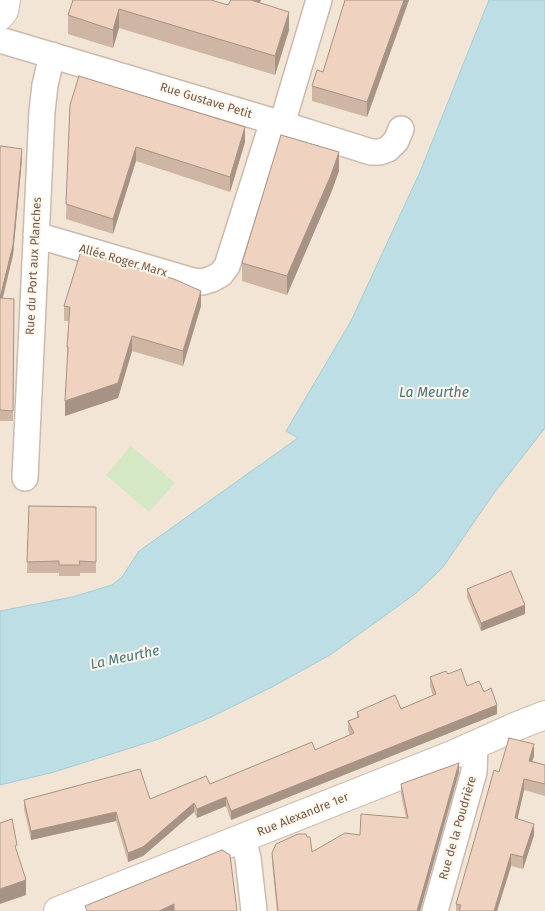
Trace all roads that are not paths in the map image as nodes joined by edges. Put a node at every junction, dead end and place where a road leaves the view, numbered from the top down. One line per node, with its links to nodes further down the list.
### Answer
1 (6, 0): 3 (main road)
2 (319, 0): 6 (street)
3 (0, 16)
4 (0, 40): 5 (street, Rue Gustave Petit)
5 (52, 55): 6 (street, Rue Gustave Petit); 8 (street, Rue du Port aux Planches)
6 (277, 122): 7 (street, Rue Gustave Petit); 8 (street, Allée Roger Marx)
7 (401, 129)
8 (36, 235): 9 (street, Rue du Port aux Planches)
9 (25, 478)
10 (545, 715): 11 (main road, Rue Alexandre 1er)
11 (476, 744): 12 (main road, Rue Alexandre 1er); 15 (street, Rue de la Poudrière)
12 (243, 839): 13 (main road, Rue Alexandre 1er); 14 (street)
13 (58, 911)
14 (254, 911)
15 (435, 911)

